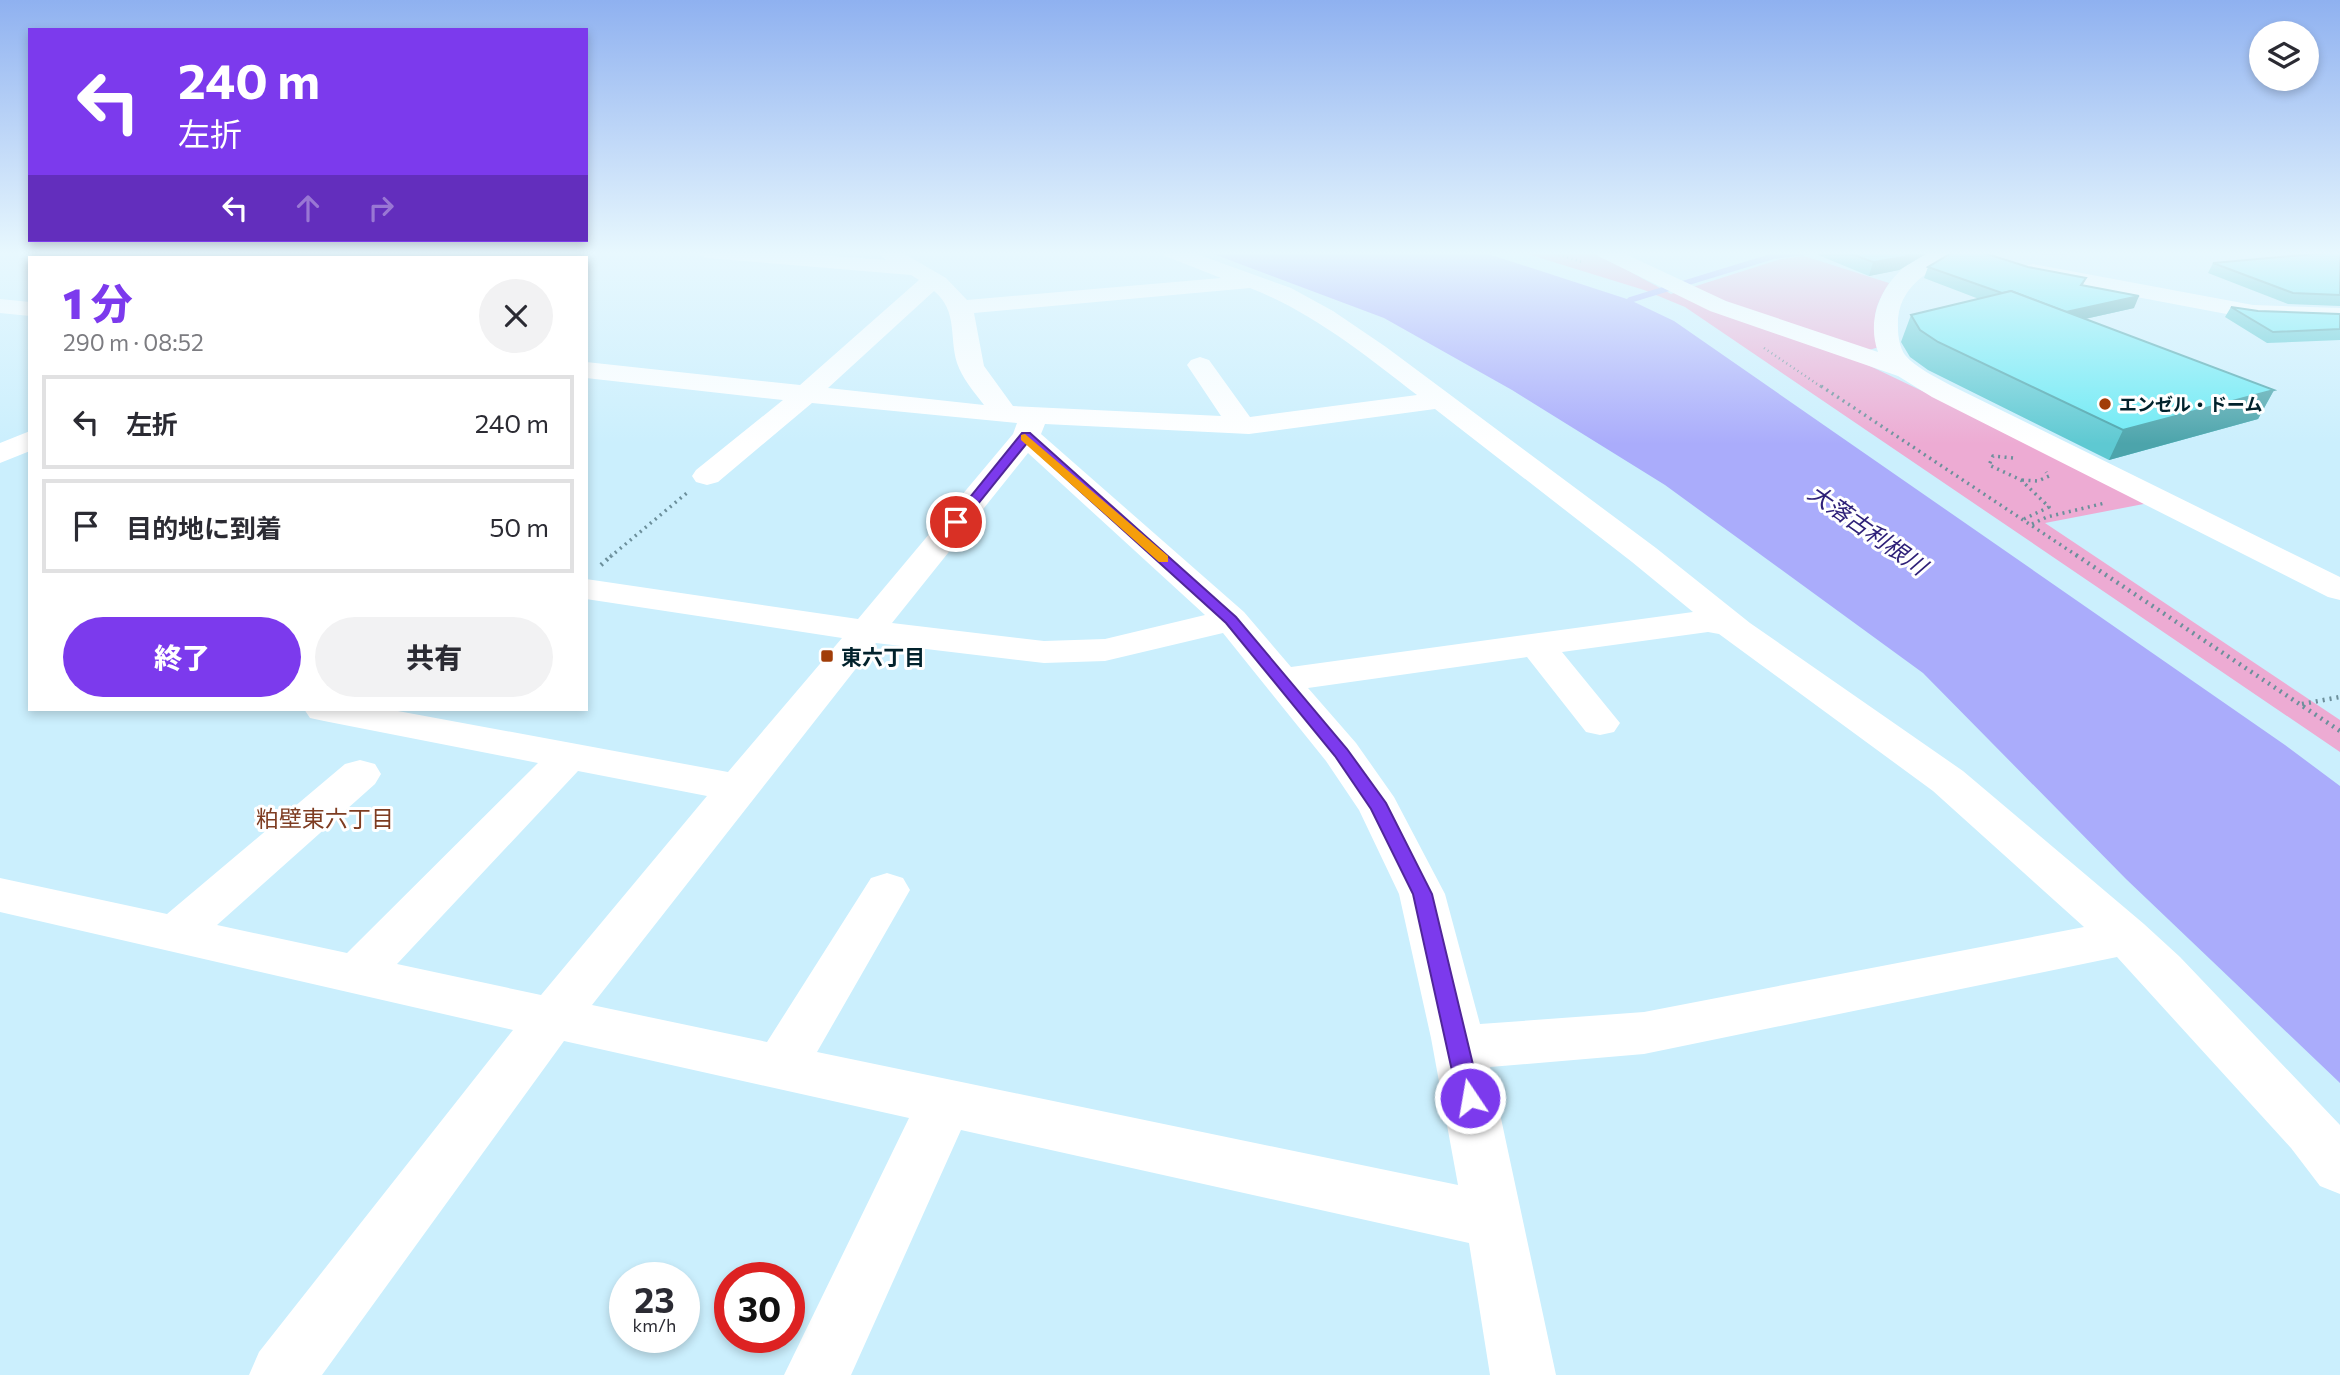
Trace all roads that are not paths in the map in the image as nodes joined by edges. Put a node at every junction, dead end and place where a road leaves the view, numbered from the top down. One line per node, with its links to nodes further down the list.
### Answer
1 (881, 316): 9 (street)
2 (963, 316): 11 (street)
3 (1325, 316): 10 (street)
4 (1748, 316): 8 (street)
5 (1885, 316): 8 (street)
6 (1200, 365): 12 (street)
7 (588, 370): 9 (street)
8 (1907, 370): 17 (street)
9 (804, 395): 11 (street); 15 (street)
10 (1440, 400): 12 (street); 19 (street)
11 (1022, 423): 12 (street); 18 (street); 20 (street)
12 (1241, 425)
13 (28, 441): 14 (street)
14 (0, 454)
15 (707, 475)
16 (591, 579): 20 (street)
17 (2340, 590)
18 (1231, 620): 20 (street); 22 (street)
19 (1731, 626): 21 (street); 31 (street)
20 (869, 631): 27 (street)
21 (1537, 645): 22 (street); 24 (street)
22 (1283, 680): 34 (street)
23 (335, 711): 25 (street)
24 (1600, 723)
25 (569, 755): 27 (street); 32 (street)
26 (360, 774): 30 (street)
27 (736, 788): 33 (street)
28 (887, 890): 35 (street)
29 (0, 895): 30 (street)
30 (175, 934): 32 (street)
31 (2127, 937): 34 (street); 37 (street)
32 (357, 974): 33 (street)
33 (553, 1018): 35 (street); 39 (street)
34 (1459, 1048): 38 (street)
35 (780, 1067): 36 (street)
36 (945, 1103): 38 (street); 40 (street)
37 (2340, 1168)
38 (1496, 1221): 41 (street)
39 (282, 1375)
40 (817, 1375)
41 (1522, 1375)

